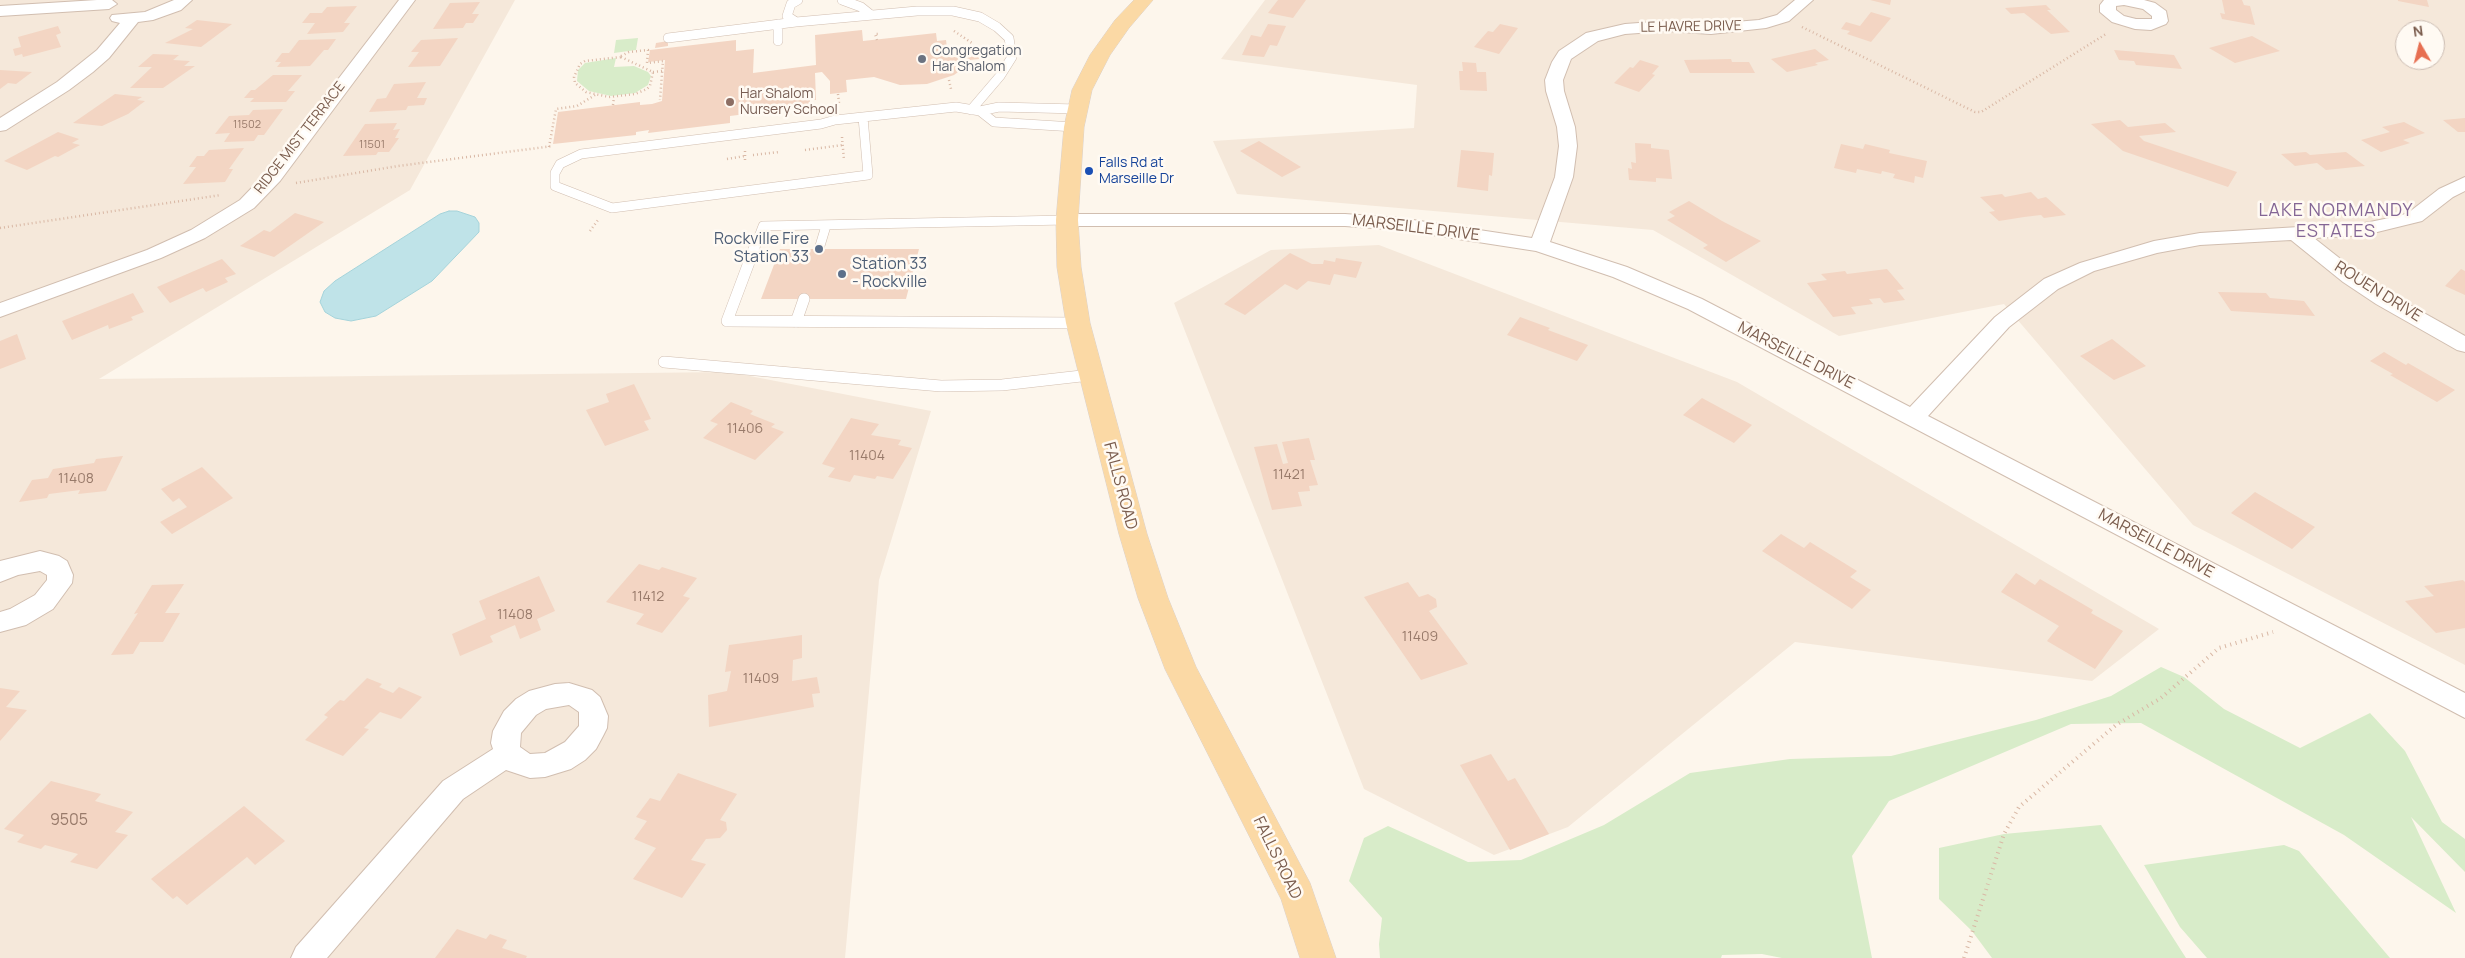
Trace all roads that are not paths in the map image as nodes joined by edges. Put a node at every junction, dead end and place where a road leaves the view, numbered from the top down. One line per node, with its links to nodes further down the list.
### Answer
1 (184, 0): 11 (street)
2 (408, 0): 27 (street, RIDGE MIST TERRACE)
3 (798, 0): 12 (lane)
4 (842, 0): 10 (lane)
5 (1144, 0): 18 (main road, FALLS ROAD)
6 (1805, 0): 24 (street, LE HAVRE DRIVE)
7 (2133, 1): 7 (street)
8 (112, 2): 9 (street); 11 (street)
9 (0, 11)
10 (871, 15): 12 (lane); 16 (lane)
11 (132, 19): 19 (street)
12 (796, 22): 13 (lane)
13 (778, 24): 14 (lane); 15 (lane)
14 (668, 38)
15 (778, 41)
16 (976, 111): 17 (lane); 18 (lane); 18 (lane)
17 (863, 117): 17 (lane)
18 (1076, 118): 21 (main road, FALLS ROAD)
19 (0, 126)
20 (2465, 183): 23 (street)
21 (1067, 220): 22 (lane); 24 (street, MARSEILLE DRIVE); 29 (main road, FALLS ROAD)
22 (826, 226): 25 (lane); 28 (lane)
23 (2296, 234): 30 (street, ROUEN DRIVE); 33 (street)
24 (1539, 245): 33 (street, MARSEILLE DRIVE)
25 (819, 249)
26 (804, 299): 28 (lane)
27 (0, 310)
28 (796, 322): 29 (lane)
29 (1078, 323): 32 (main road, FALLS ROAD)
30 (2465, 345)
31 (664, 362): 32 (lane)
32 (1090, 375): 39 (main road, FALLS ROAD)
33 (1914, 417): 36 (street, MARSEILLE DRIVE)
34 (0, 572): 35 (street)
35 (0, 622)
36 (2465, 706)
37 (508, 754): 38 (street)
38 (307, 958)
39 (1318, 958)

